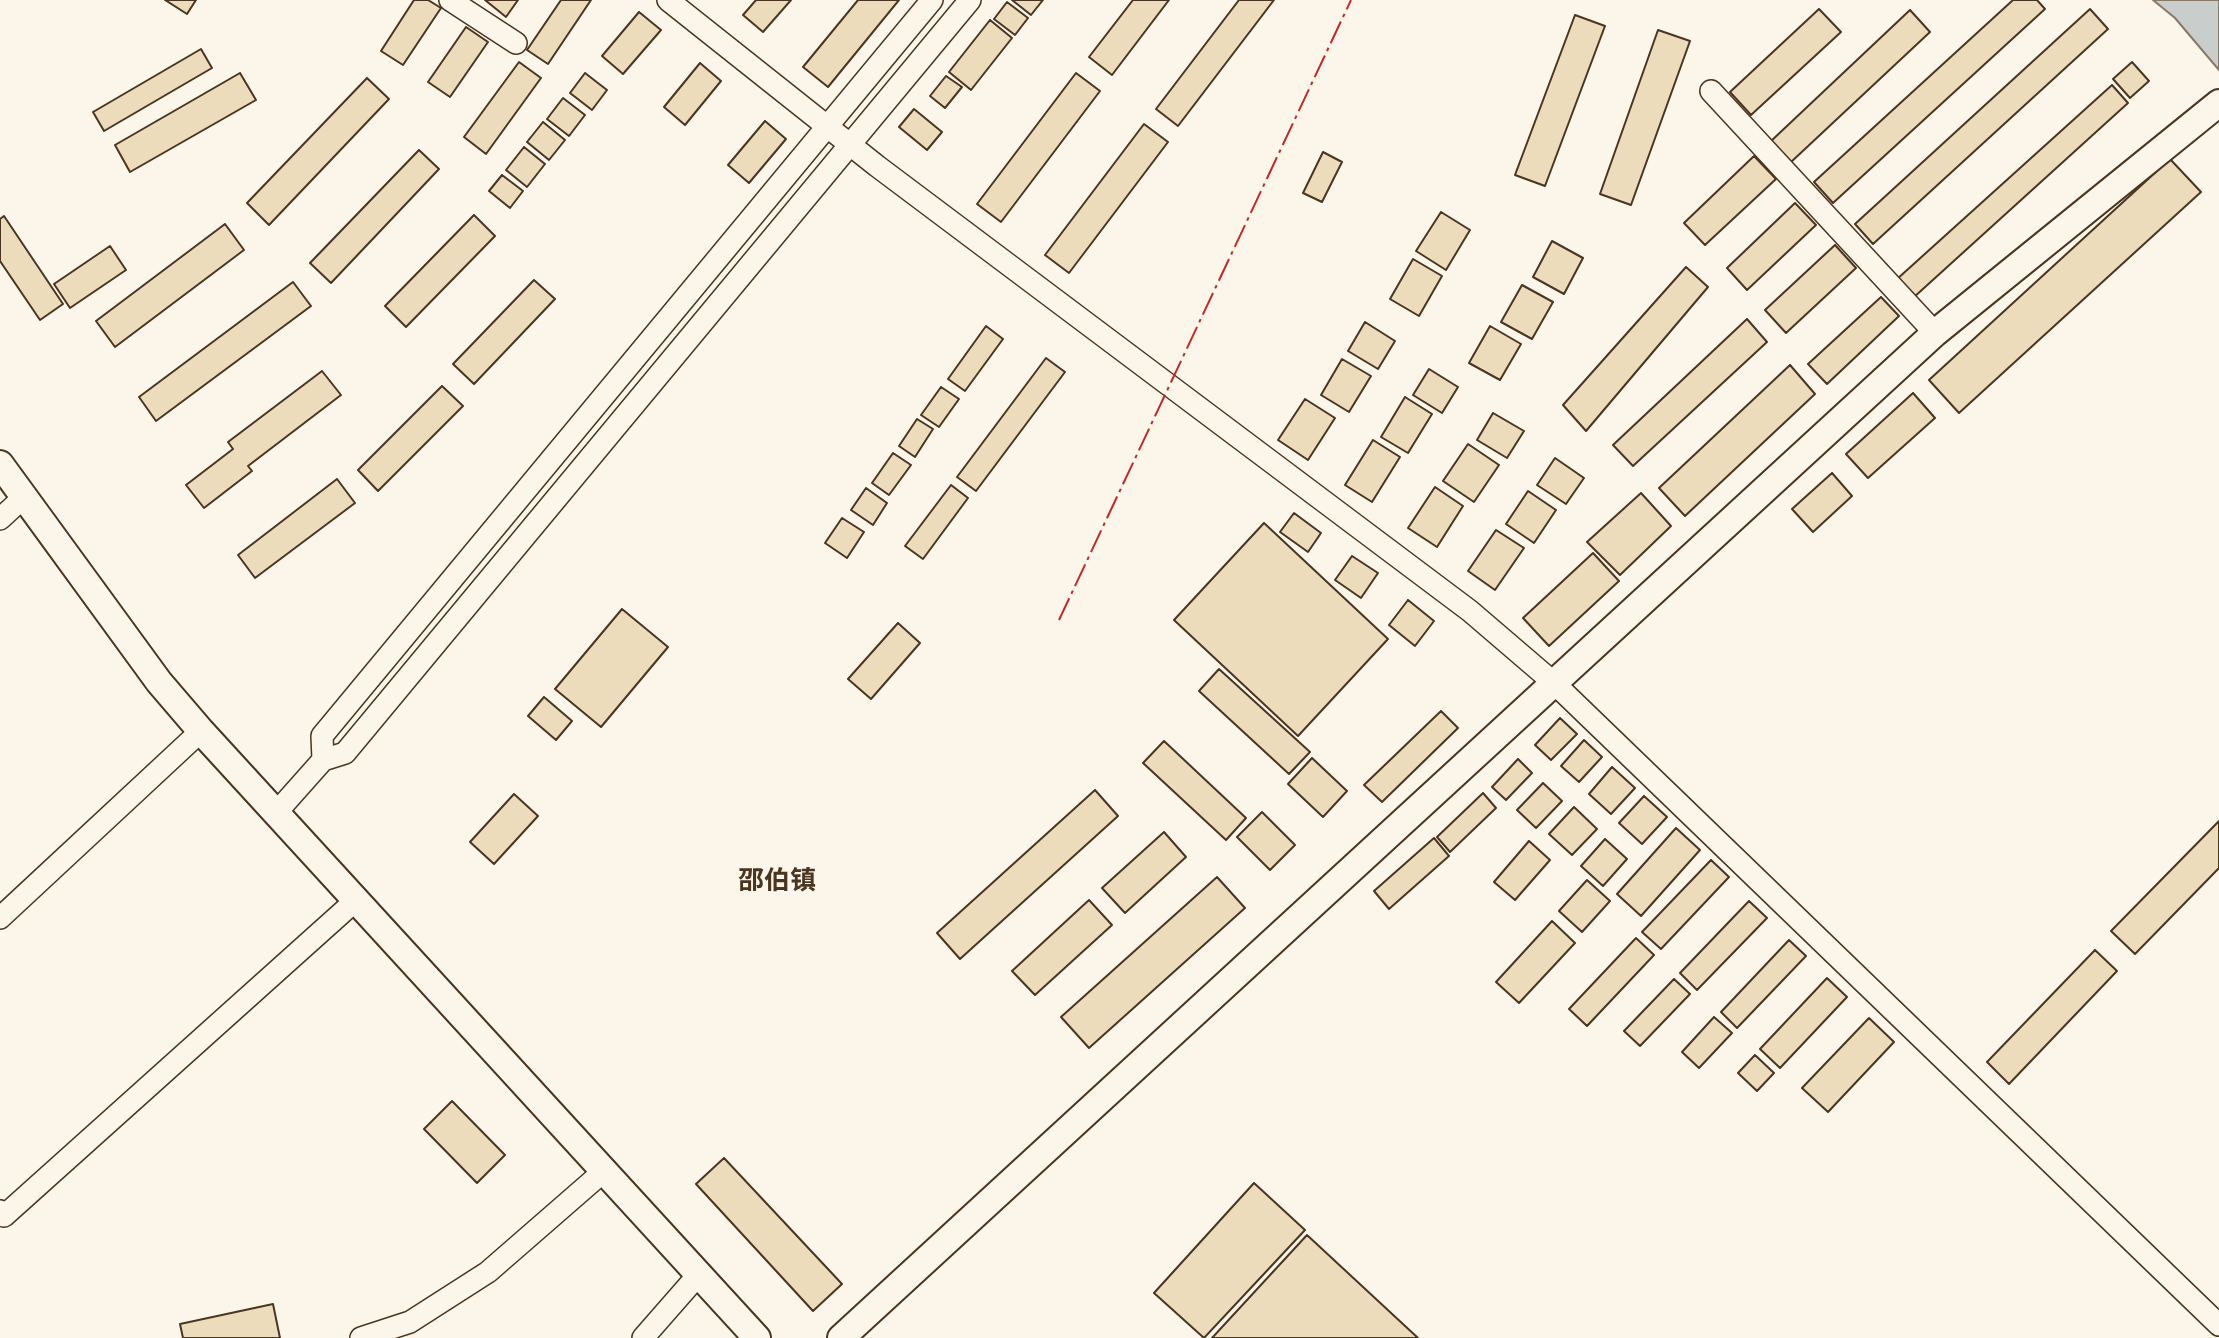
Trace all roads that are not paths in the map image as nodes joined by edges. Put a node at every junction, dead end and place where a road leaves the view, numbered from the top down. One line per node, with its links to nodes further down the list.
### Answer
1 (450, 0): 5 (street)
2 (668, 0): 8 (street)
3 (932, 0): 8 (street)
4 (970, 0): 9 (street)
5 (516, 43)
6 (1712, 91): 10 (street)
7 (2219, 103): 10 (main road)
8 (826, 125): 9 (street); 16 (street)
9 (850, 145): 14 (street); 16 (street)
10 (1935, 333): 14 (main road)
11 (0, 464): 12 (main road)
12 (24, 497): 13 (street); 15 (main road)
13 (0, 519)
14 (1554, 683): 23 (street); 27 (main road)
15 (201, 731): 17 (main road); 19 (street)
16 (323, 760): 17 (street)
17 (275, 814): 18 (main road)
18 (355, 901): 20 (main road); 21 (street)
19 (0, 918)
20 (604, 1171): 22 (main road); 24 (street)
21 (0, 1212)
22 (699, 1274): 25 (street); 26 (main road)
23 (2219, 1325)
24 (361, 1338)
25 (643, 1338)
26 (757, 1338)
27 (841, 1338)

